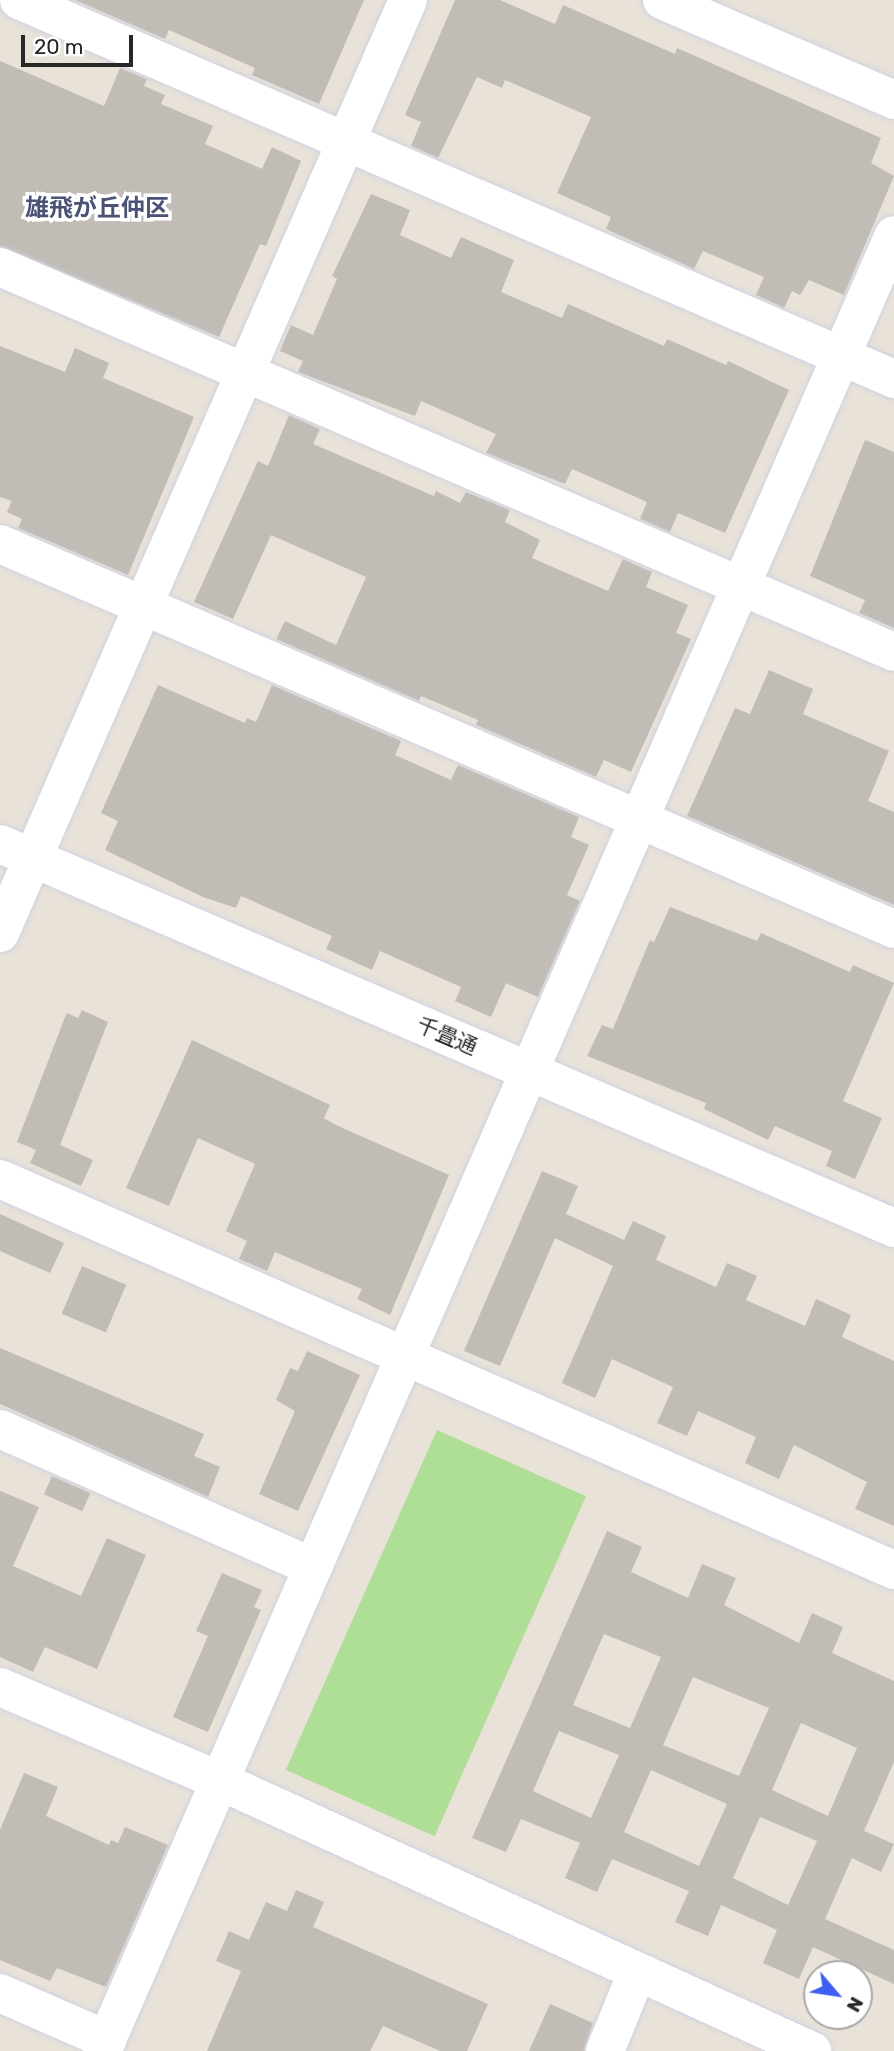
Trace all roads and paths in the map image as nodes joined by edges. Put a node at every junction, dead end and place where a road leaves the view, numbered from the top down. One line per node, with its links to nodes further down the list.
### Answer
1 (19, 0): 5 (street)
2 (408, 0): 5 (street)
3 (662, 0): 4 (street)
4 (894, 100)
5 (346, 142): 8 (street); 9 (street)
6 (894, 236): 8 (street)
7 (0, 267): 9 (street)
8 (842, 356): 10 (street); 12 (street)
9 (245, 372): 12 (street); 13 (street)
10 (894, 379)
11 (0, 544): 13 (street)
12 (742, 586): 14 (street); 15 (street)
13 (143, 606): 15 (street); 16 (street)
14 (894, 652)
15 (639, 820): 17 (street); 19 (street)
16 (16, 851): 18 (street); 19 (street, 千畳通)
17 (894, 929)
18 (0, 933)
19 (529, 1072): 21 (street, 千畳通); 22 (street)
20 (0, 1179): 22 (street)
21 (894, 1228)
22 (405, 1356): 24 (street); 25 (street)
23 (0, 1429): 24 (street)
24 (313, 1567): 27 (street)
25 (894, 1570)
26 (0, 1687): 27 (street)
27 (220, 1781): 28 (street); 30 (street)
28 (636, 1975): 31 (street); 32 (street)
29 (0, 1993): 30 (street)
30 (105, 2045)
31 (605, 2051)
32 (811, 2051)

